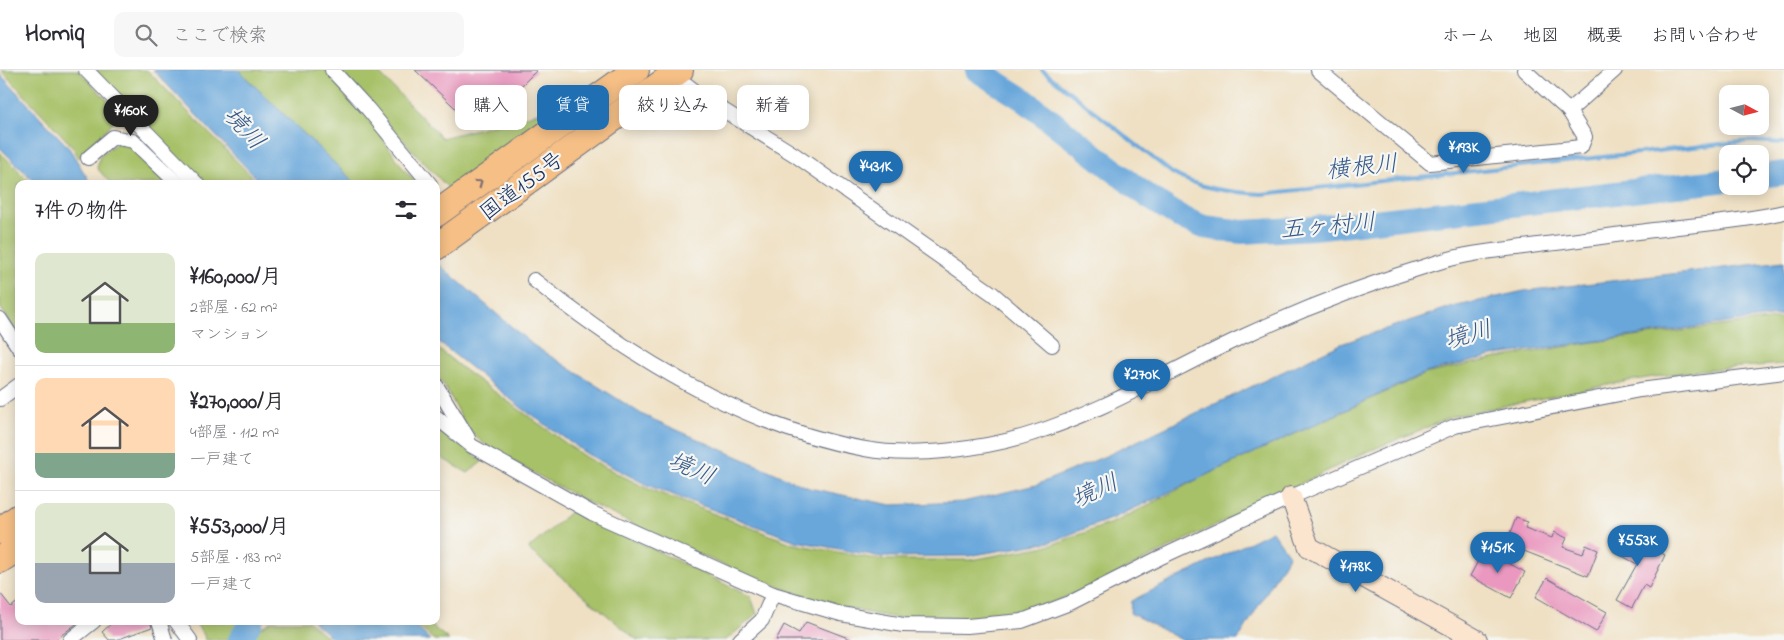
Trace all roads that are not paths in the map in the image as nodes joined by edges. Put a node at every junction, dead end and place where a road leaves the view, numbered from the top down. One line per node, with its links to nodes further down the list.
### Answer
1 (86, 70): 11 (street)
2 (332, 70): 12 (street)
3 (636, 70): 13 (highway, 国道155号, one-way to 3)
4 (1318, 70): 8 (street)
5 (1524, 70): 8 (street)
6 (1615, 70): 8 (street)
7 (677, 72): 15 (highway, 国道155号); 19 (street)
8 (1569, 111)
9 (88, 158): 10 (street)
10 (174, 180)
11 (193, 180)
12 (422, 180)
13 (440, 195)
14 (1784, 212): 16 (street)
15 (440, 244)
16 (534, 280)
17 (0, 319): 18 (street)
18 (15, 342)
19 (1052, 345)
20 (1784, 372): 26 (street)
21 (15, 388): 23 (street)
22 (440, 392): 25 (street)
23 (0, 399)
24 (440, 420): 25 (street)
25 (472, 446): 31 (street)
26 (1291, 497): 31 (street); 39 (street)
27 (15, 521): 28 (highway)
28 (0, 531)
29 (15, 549): 30 (highway)
30 (0, 560)
31 (773, 594): 38 (street)
32 (89, 625): 35 (street)
33 (160, 625): 36 (street)
34 (179, 625): 37 (street)
35 (70, 640)
36 (165, 640)
37 (190, 640)
38 (740, 640)
39 (1477, 640)

